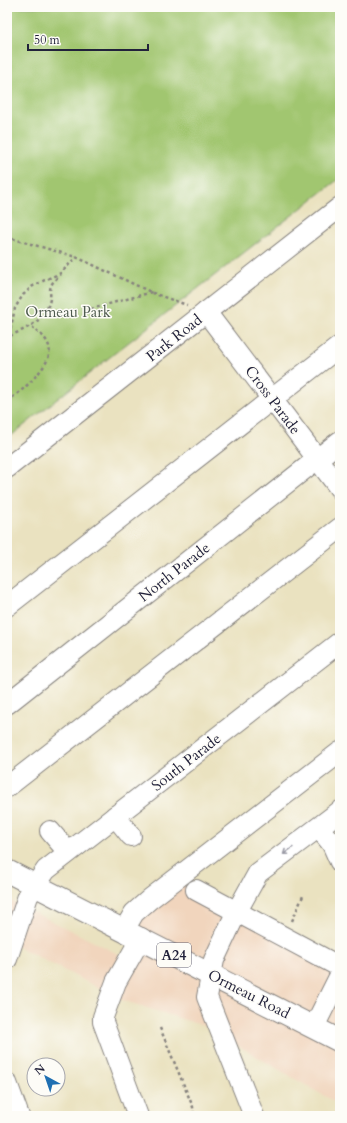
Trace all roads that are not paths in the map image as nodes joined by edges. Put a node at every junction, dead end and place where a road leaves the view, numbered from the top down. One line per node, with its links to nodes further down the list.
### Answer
1 (340, 207): 2 (street, Park Road)
2 (200, 310): 4 (street, Cross Parade); 7 (street, Park Road)
3 (340, 346): 4 (street)
4 (272, 399): 6 (street, Cross Parade); 10 (street)
5 (340, 441): 6 (street, North Parade)
6 (317, 459): 8 (street, Cross Parade); 12 (street, North Parade)
7 (7, 468)
8 (340, 488)
9 (340, 528): 14 (street)
10 (7, 606)
11 (340, 642): 16 (street, South Parade)
12 (7, 704)
13 (340, 752): 26 (street)
14 (7, 787)
15 (340, 811): 17 (street)
16 (115, 816): 19 (street); 20 (street, South Parade)
17 (319, 828): 21 (street); 25 (street, one-way to 25)
18 (50, 831): 20 (street)
19 (131, 836)
20 (68, 852): 23 (street, South Parade)
21 (340, 862)
22 (7, 871): 23 (main road, Ormeau Road / A24)
23 (36, 885): 26 (main road, Ormeau Road / A24); 27 (street, South Parade)
24 (196, 890): 25 (street)
25 (237, 911): 28 (street); 29 (street)
26 (133, 934): 29 (main road, Ormeau Road / A24); 35 (street)
27 (7, 959)
28 (340, 967)
29 (211, 974): 31 (main road, Ormeau Road / A24); 36 (street)
30 (340, 975): 31 (street)
31 (314, 1027): 32 (main road, Ormeau Road / A24)
32 (340, 1041)
33 (7, 1083): 34 (street)
34 (20, 1116)
35 (138, 1116)
36 (254, 1116)

